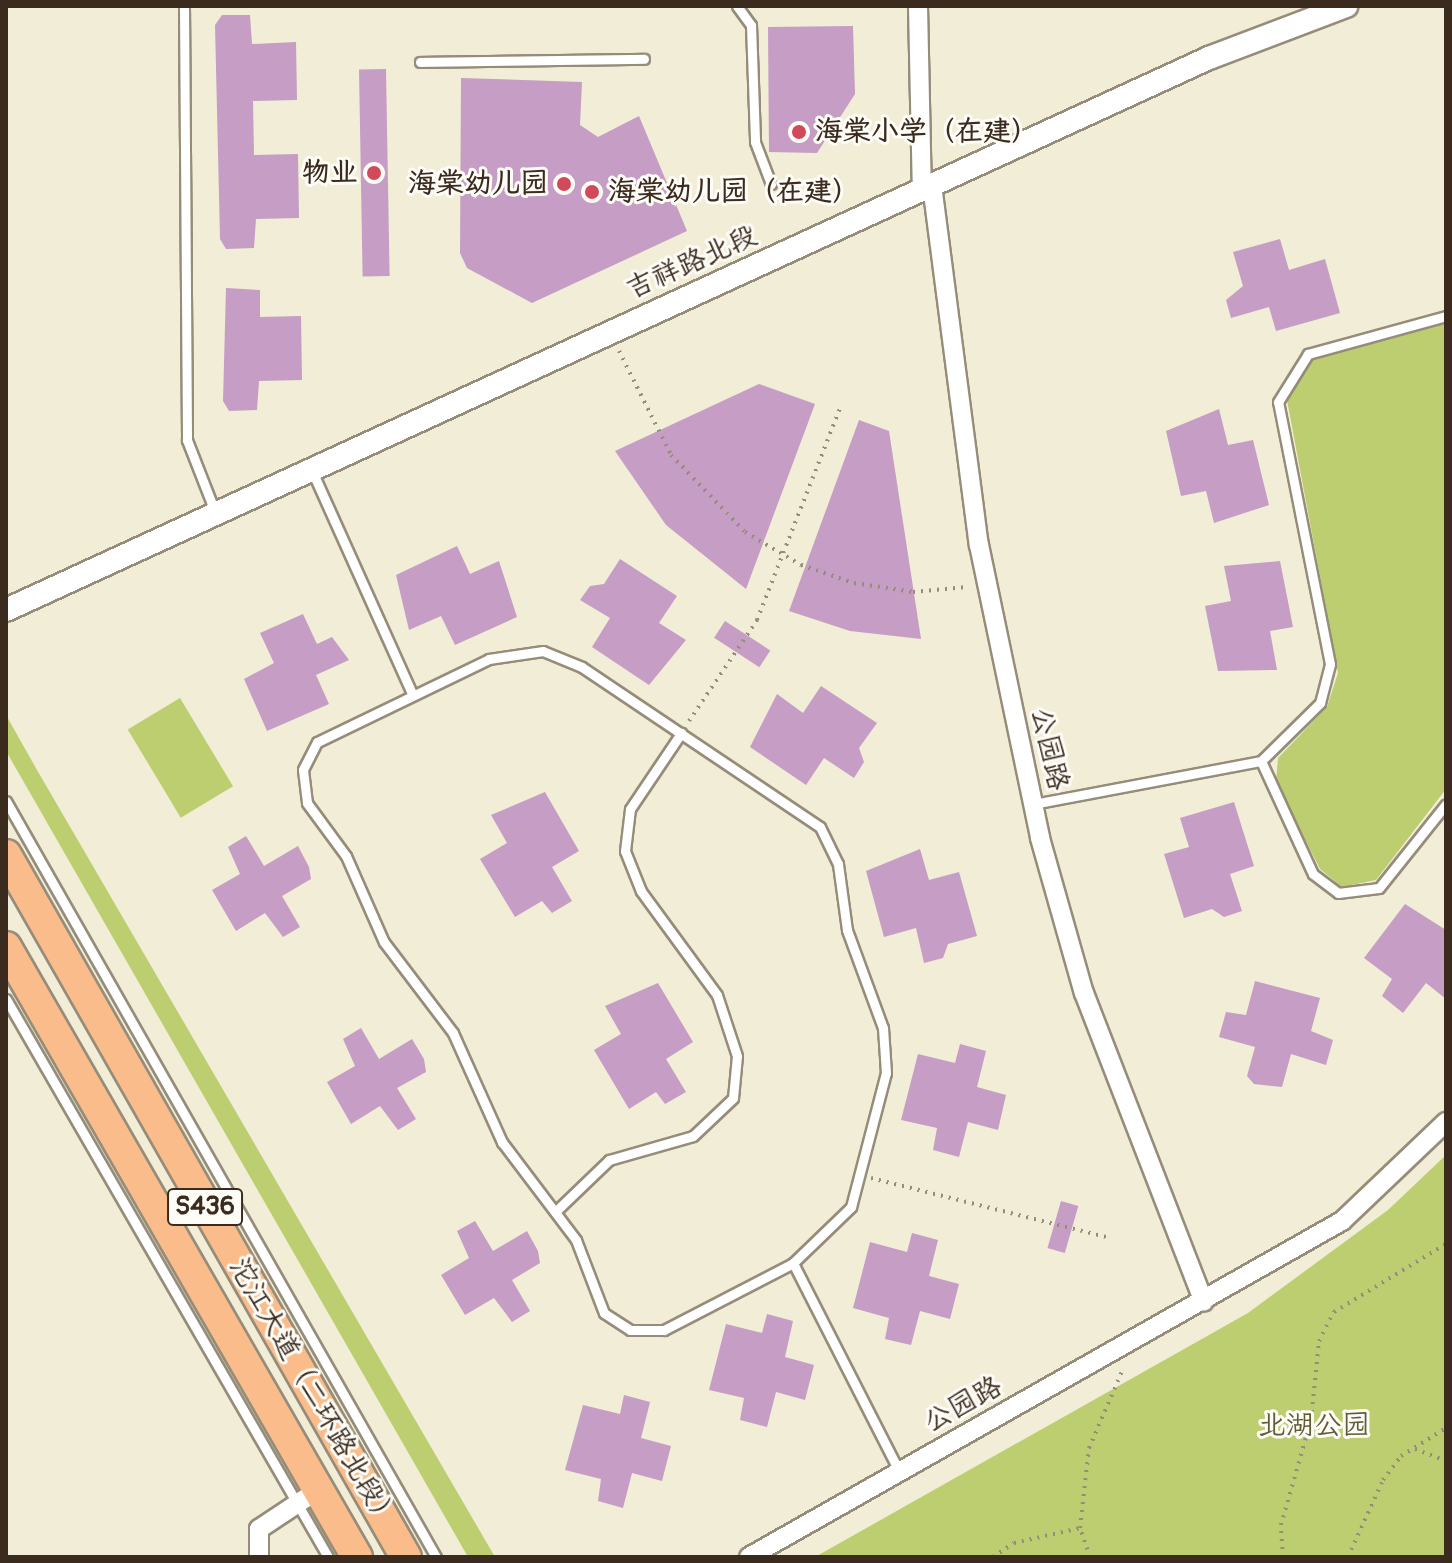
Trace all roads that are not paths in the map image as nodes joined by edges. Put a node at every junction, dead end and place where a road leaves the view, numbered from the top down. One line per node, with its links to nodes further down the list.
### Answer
1 (184, 6): 11 (lane)
2 (737, 6): 7 (lane)
3 (918, 6): 8 (street, 公园路)
4 (1346, 6): 8 (street, 吉祥路北段)
5 (644, 59): 6 (lane)
6 (420, 62)
7 (771, 184)
8 (927, 188): 10 (street, 吉祥路北段); 17 (street, 公园路)
9 (1446, 316): 15 (lane)
10 (311, 468): 11 (street, 吉祥路北段); 13 (lane)
11 (215, 512): 12 (street, 吉祥路北段)
12 (6, 610)
13 (412, 694): 14 (lane); 23 (lane)
14 (681, 733): 23 (lane); 24 (lane)
15 (1261, 761): 17 (lane); 18 (lane)
16 (6, 801): 32 (lane)
17 (1033, 804): 25 (street, 公园路)
18 (1446, 804)
19 (6, 855): 31 (highway, 沱江大道（二环路北段） / S436)
20 (6, 947): 27 (highway, 沱江大道（二环路北段） / S436)
21 (6, 999): 27 (lane)
22 (1446, 1122): 25 (street, 公园路)
23 (556, 1211): 24 (lane)
24 (793, 1263): 26 (lane)
25 (1204, 1302): 26 (street, 公园路)
26 (900, 1473): 33 (street, 公园路)
27 (308, 1496): 28 (street); 29 (lane); 30 (highway, 沱江大道（二环路北段） / S436)
28 (259, 1557)
29 (328, 1557)
30 (357, 1557)
31 (406, 1557)
32 (436, 1557)
33 (749, 1557)

